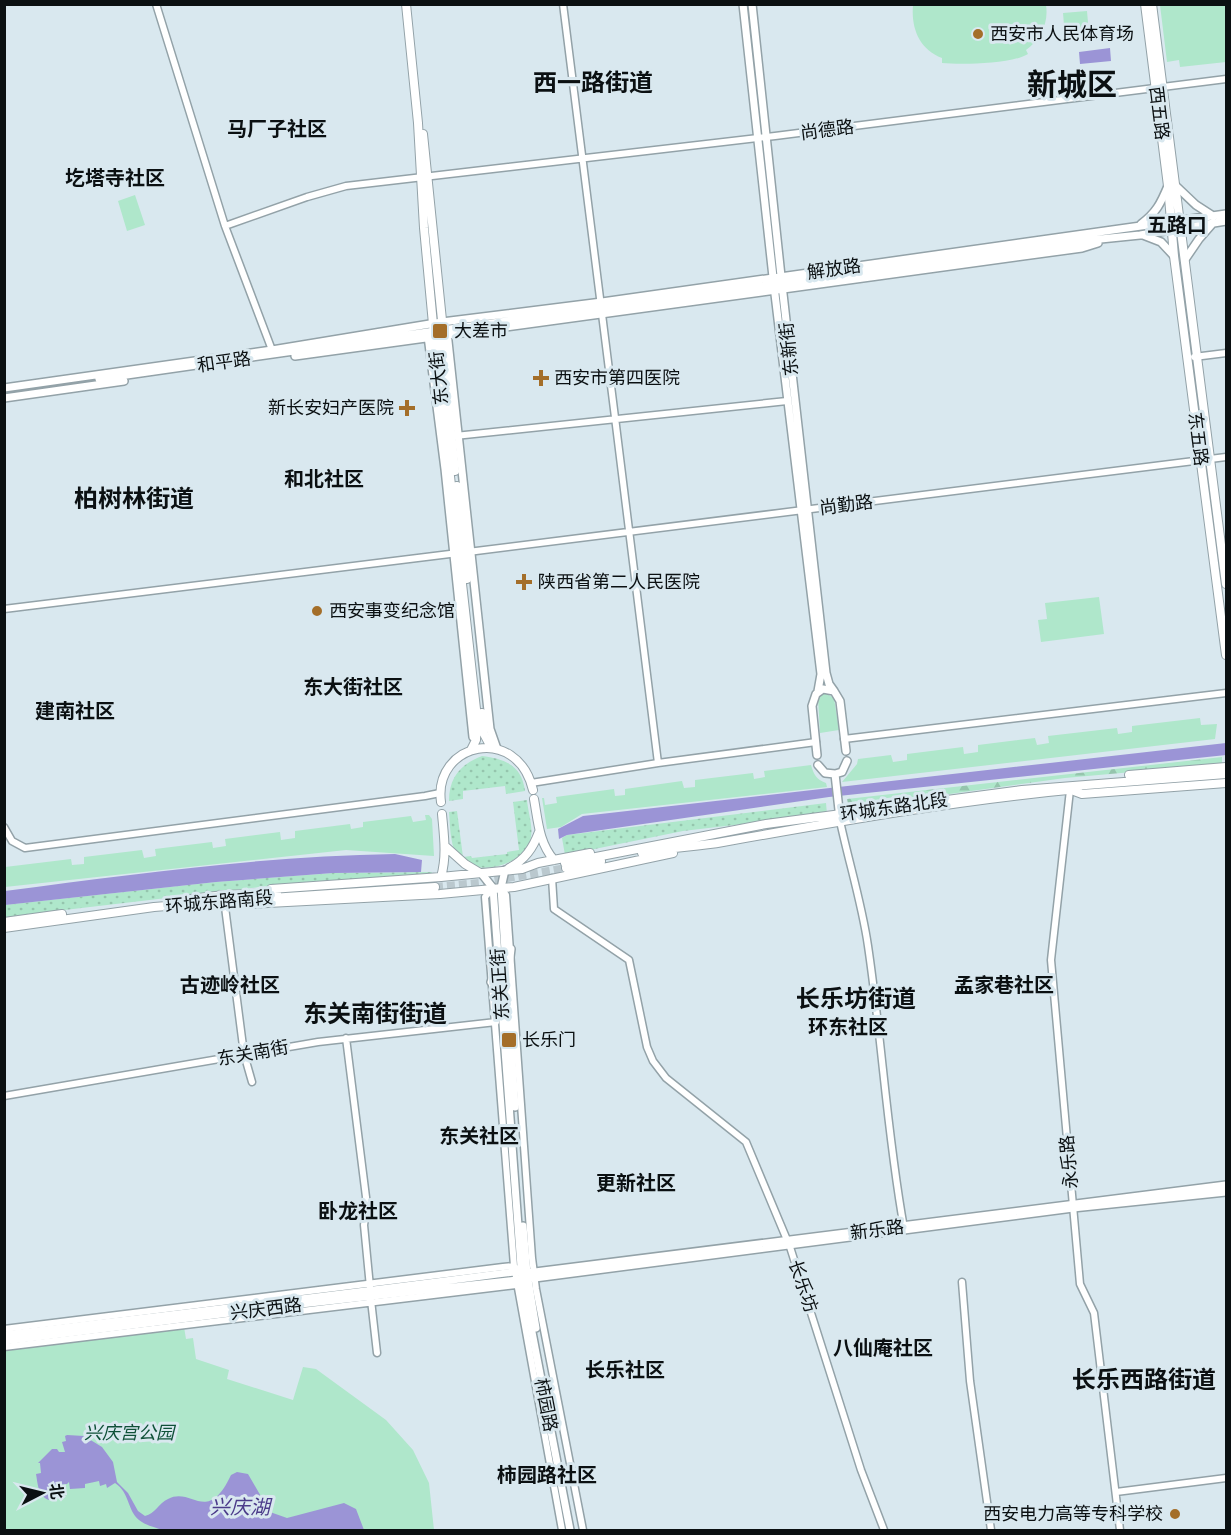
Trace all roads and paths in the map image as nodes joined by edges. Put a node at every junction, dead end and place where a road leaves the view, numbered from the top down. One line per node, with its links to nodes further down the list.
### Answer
1 (156, 4): 19 (street)
2 (408, 4): 13 (main road, 东大街)
3 (563, 4): 12 (street)
4 (743, 4): 11 (main road, 东新街)
5 (752, 4): 10 (main road, 东新街)
6 (1145, 4): 9 (main road, 西五路)
7 (1152, 4): 9 (main road, 西五路)
8 (1227, 79): 9 (street, 尚德路)
9 (1159, 87): 10 (street, 尚德路); 14 (main road, 西五路)
10 (766, 137): 11 (street, 尚德路); 27 (main road, 东新街)
11 (758, 138): 12 (street, 尚德路); 27 (main road, 东新街)
12 (584, 159): 13 (street, 尚德路); 28 (street)
13 (424, 177): 19 (street, 尚德路); 29 (main road, 东大街)
14 (1172, 186): 16 (main road); 18 (main road, 西五路); 20 (main road)
15 (1227, 214): 16 (main road, 解放路)
16 (1213, 219): 17 (main road, 解放路); 18 (main road, 解放路); 26 (main road)
17 (1227, 220)
18 (1177, 225): 20 (main road, 解放路); 21 (main road, 解放路); 25 (main road, 东五路); 26 (main road, 东五路)
19 (225, 226): 30 (street)
20 (1138, 226): 27 (main road, 解放路)
21 (1140, 235): 22 (main road, 解放路); 25 (main road)
22 (1112, 239): 23 (main road, 解放路); 24 (main road)
23 (1047, 246): 24 (main road); 27 (main road, 解放路)
24 (1054, 251): 27 (main road)
25 (1174, 256): 33 (main road, 东五路)
26 (1186, 258): 32 (main road, 东五路)
27 (778, 283): 28 (main road, 解放路); 28 (main road); 37 (main road, 东新街); 43 (main road, 东新街)
28 (603, 308): 29 (main road, 解放路); 29 (main road); 38 (street)
29 (437, 330): 30 (main road, 和平路); 35 (main road, 和平路); 36 (main road); 39 (main road, 东大街); 45 (main road, 东大街)
30 (272, 350): 34 (main road, 和平路)
31 (1227, 353): 32 (street)
32 (1198, 356): 33 (street); 41 (main road, 东五路)
33 (1187, 358): 42 (main road, 东五路)
34 (4, 388)
35 (4, 393)
36 (4, 398)
37 (787, 401): 38 (street); 43 (main road, 东新街)
38 (616, 419): 39 (street); 44 (street)
39 (455, 436): 45 (main road, 东大街)
40 (1227, 457): 41 (street, 尚勤路)
41 (1211, 459): 42 (street, 尚勤路); 46 (main road, 东五路)
42 (1200, 460): 43 (street, 尚勤路); 48 (main road, 东五路)
43 (804, 510): 44 (street, 尚勤路); 49 (main road, 东新街); 50 (main road, 东新街)
44 (628, 532): 45 (street, 尚勤路); 59 (street)
45 (462, 552): 47 (street, 尚勤路); 54 (main road, 东大街); 55 (main road, 东大街)
46 (1227, 584)
47 (4, 609)
48 (1227, 655)
49 (818, 691): 50 (main road); 53 (main road, 东新街)
50 (834, 692): 52 (main road, 东新街)
51 (1227, 693): 52 (street)
52 (844, 740): 56 (main road, 东新街)
53 (816, 742): 57 (main road, 东新街); 59 (street)
54 (472, 747): 55 (main road); 66 (main road)
55 (494, 748): 64 (main road)
56 (846, 751)
57 (817, 755)
58 (847, 761): 62 (main road)
59 (658, 763): 64 (street)
60 (818, 765): 62 (main road)
61 (1227, 767): 65 (main road)
62 (835, 774): 69 (main road)
63 (1226, 778): 65 (main road, 环城东路北段)
64 (532, 787)
65 (1066, 788): 69 (main road, 环城东路北段); 96 (street, 永乐路)
66 (440, 797): 70 (street)
67 (534, 799): 71 (main road)
68 (442, 814): 74 (main road)
69 (840, 818): 72 (main road, 环城东路北段); 73 (main road, 环城东路北段); 97 (street)
70 (4, 828)
71 (541, 835): 75 (main road); 77 (main road)
72 (705, 835): 73 (main road, 环城东路北段); 75 (main road)
73 (707, 845): 79 (main road)
74 (446, 847): 78 (main road); 80 (main road)
75 (551, 857): 76 (main road)
76 (543, 862): 77 (main road); 79 (main road)
77 (505, 870): 78 (main road); 81 (main road, 东关正街)
78 (481, 873): 80 (main road); 81 (main road)
79 (549, 879): 81 (main road); 98 (street, 长乐坊)
80 (438, 885): 81 (main road); 82 (main road, 环城东路南段); 82 (main road); 82 (main road)
81 (497, 888): 85 (street); 86 (main road, 东关正街); 87 (main road, 东关正街); 88 (street)
82 (225, 901): 83 (main road, 环城东路南段); 84 (main road, 环城东路南段); 91 (street)
83 (4, 922)
84 (4, 928)
85 (511, 949): 87 (main road); 99 (street)
86 (498, 958): 88 (main road); 89 (main road, 东关正街)
87 (506, 980): 99 (main road, 东关正街)
88 (491, 982): 89 (street)
89 (499, 1022): 90 (street, 东关南街); 99 (main road, 东关正街)
90 (346, 1038): 91 (street, 东关南街); 101 (street)
91 (244, 1054): 92 (street); 93 (street, 东关南街)
92 (252, 1082)
93 (4, 1096)
94 (1227, 1185): 96 (main road, 新乐路)
95 (1227, 1192): 96 (main road, 新乐路)
96 (1073, 1206): 97 (main road, 新乐路); 108 (street, 永乐路)
97 (904, 1229): 98 (main road, 新乐路)
98 (789, 1244): 99 (main road, 新乐路); 112 (street, 长乐坊)
99 (523, 1276): 101 (main road, 兴庆西路); 101 (street); 109 (street); 110 (main road, 柿园路); 111 (street)
100 (962, 1282): 113 (street)
101 (371, 1294): 102 (street); 103 (main road, 兴庆西路); 104 (main road, 兴庆西路); 105 (street); 106 (street)
102 (4, 1329)
103 (4, 1335)
104 (4, 1341)
105 (4, 1347)
106 (377, 1353)
107 (1227, 1478): 108 (street)
108 (1116, 1492): 114 (street, 永乐路)
109 (562, 1530)
110 (573, 1530)
111 (583, 1530)
112 (884, 1530)
113 (991, 1530)
114 (1120, 1530)

